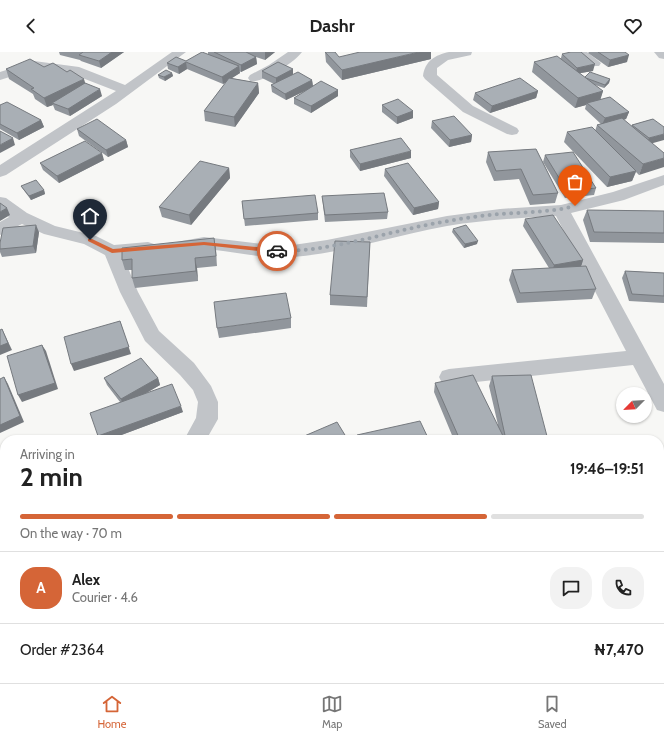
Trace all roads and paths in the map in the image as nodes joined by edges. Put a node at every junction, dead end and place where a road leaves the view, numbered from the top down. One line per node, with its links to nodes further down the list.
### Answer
1 (180, 52): 11 (street)
2 (296, 52): 10 (street)
3 (466, 52): 6 (street)
4 (578, 52): 8 (street)
5 (660, 52): 7 (street)
6 (440, 54): 12 (street)
7 (664, 55)
8 (594, 63)
9 (0, 76): 11 (street)
10 (255, 78)
11 (126, 90): 13 (street)
12 (512, 131)
13 (0, 172)
14 (664, 180): 16 (street)
15 (0, 202): 17 (street)
16 (561, 210): 19 (street); 20 (street)
17 (21, 217): 18 (street); 19 (street)
18 (0, 229)
19 (112, 251): 23 (street)
20 (639, 357): 21 (street); 22 (street)
21 (449, 377)
22 (664, 404)
23 (198, 435)

